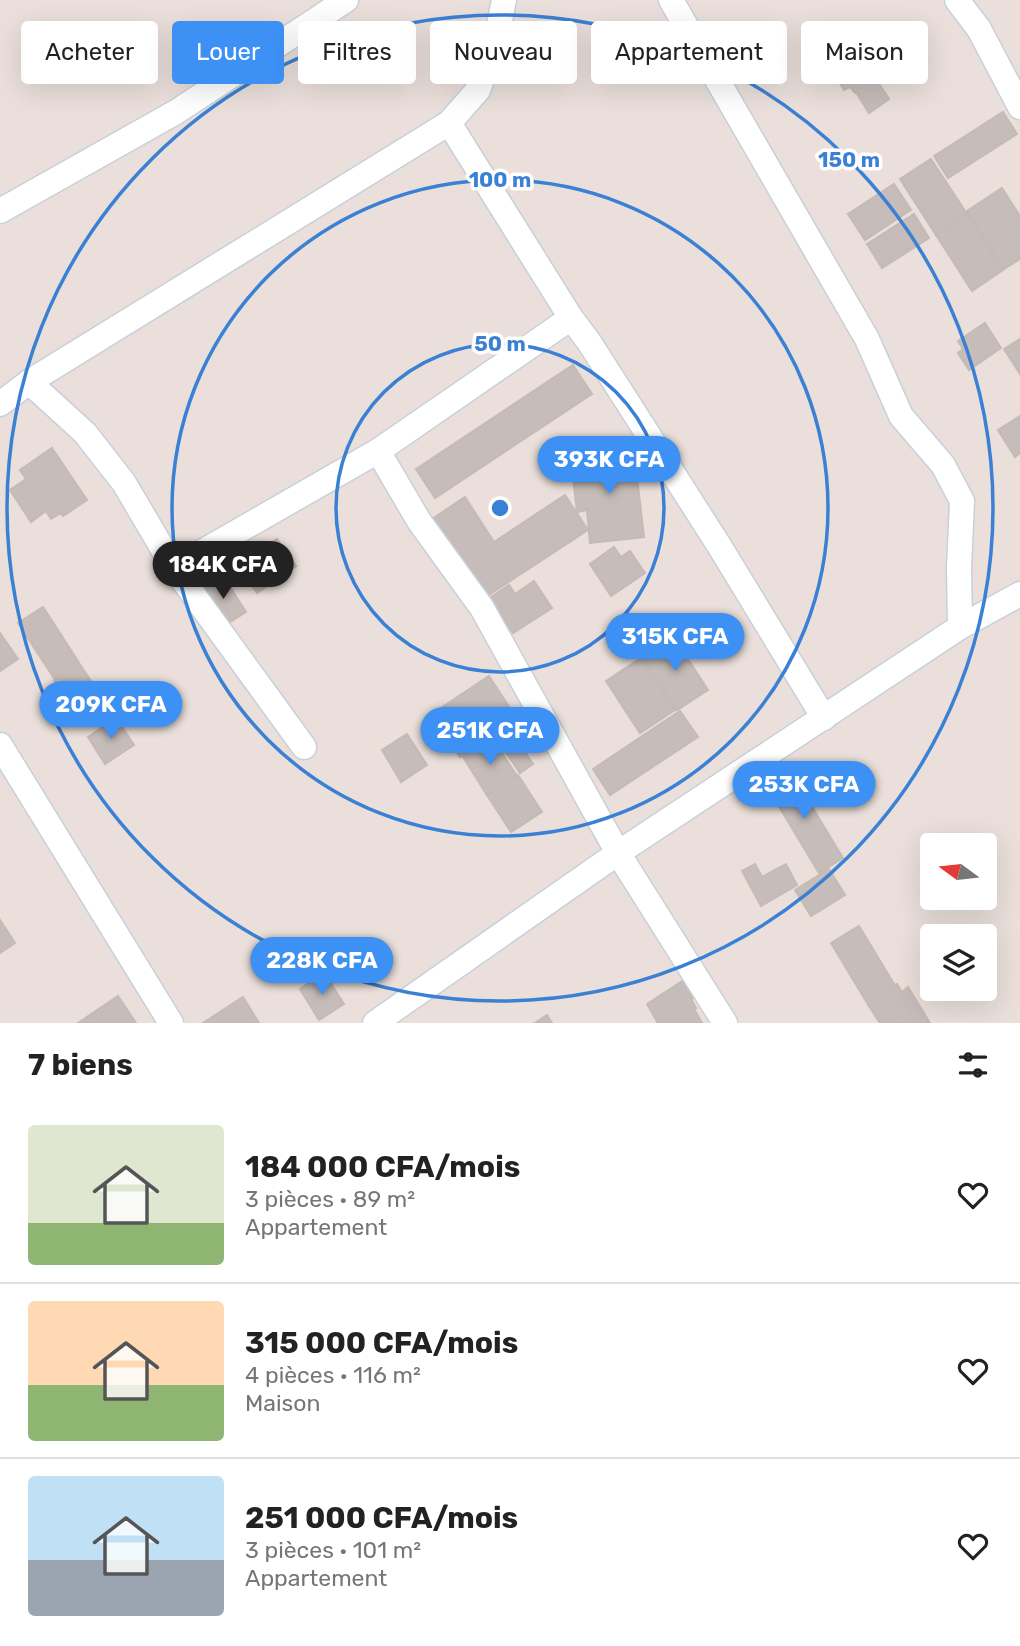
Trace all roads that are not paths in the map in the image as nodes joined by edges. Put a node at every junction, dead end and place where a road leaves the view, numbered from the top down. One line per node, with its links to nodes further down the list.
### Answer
1 (346, 0): 7 (street)
2 (504, 0): 6 (street)
3 (671, 0): 14 (street)
4 (957, 0): 5 (street)
5 (1020, 107)
6 (449, 123): 8 (street); 9 (street)
7 (0, 211)
8 (571, 318): 11 (street); 15 (street)
9 (29, 382): 10 (street); 12 (street)
10 (0, 404)
11 (378, 451): 12 (street); 18 (street)
12 (174, 568): 17 (street)
13 (1020, 594): 14 (street)
14 (960, 627): 15 (street)
15 (824, 719): 18 (street)
16 (0, 745): 19 (street)
17 (304, 747)
18 (618, 853): 20 (street); 21 (street)
19 (171, 1023)
20 (375, 1023)
21 (725, 1023)

